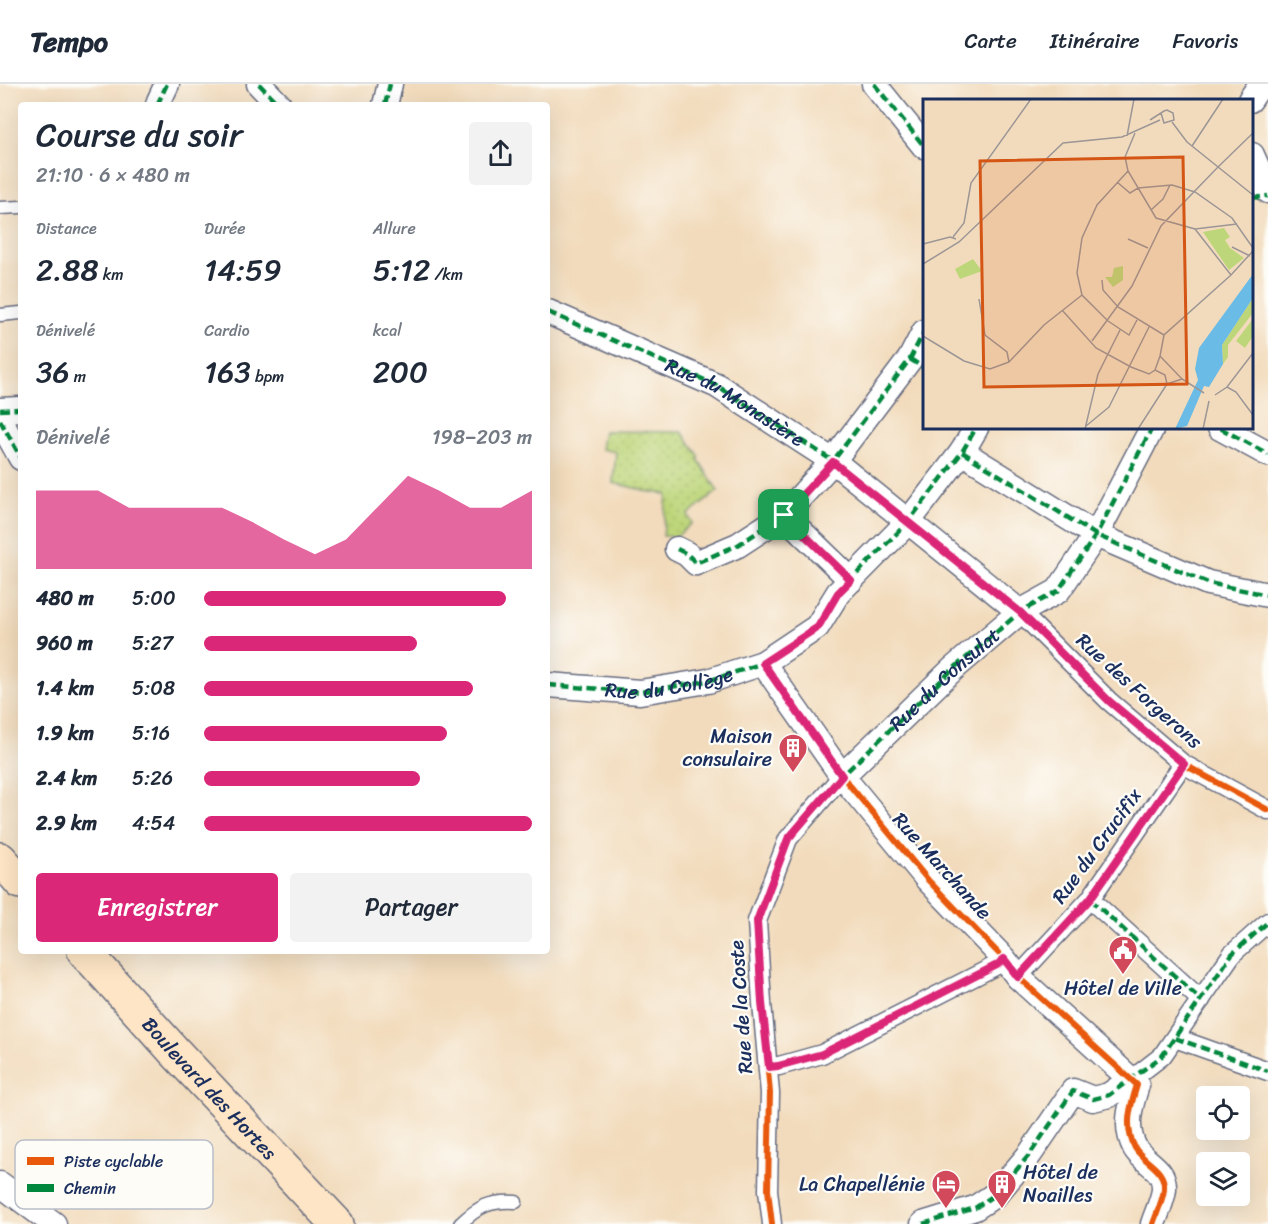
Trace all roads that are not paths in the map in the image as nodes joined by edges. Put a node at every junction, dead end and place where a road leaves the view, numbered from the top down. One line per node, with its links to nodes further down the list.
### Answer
1 (167, 84): 7 (street)
2 (258, 84): 8 (street)
3 (390, 84): 9 (street)
4 (874, 84): 10 (street)
5 (1261, 84): 6 (street)
6 (1251, 99)
7 (159, 102)
8 (276, 102)
9 (386, 102)
10 (923, 145)
11 (1253, 160): 12 (street)
12 (1268, 194): 13 (street)
13 (1253, 198)
14 (18, 207): 15 (lane)
15 (0, 208)
16 (18, 313): 18 (lane)
17 (550, 313): 30 (street, Rue du Monastère)
18 (0, 315)
19 (923, 336): 20 (street)
20 (917, 363): 30 (street)
21 (18, 409): 22 (street)
22 (0, 410)
23 (0, 420): 28 (street)
24 (975, 429): 27 (street, Rue du Collège)
25 (1151, 429): 33 (street, Rue du Consulat)
26 (1222, 429): 29 (street)
27 (962, 452): 32 (street, Rue du Collège); 33 (street)
28 (18, 453)
29 (1268, 454)
30 (833, 462): 31 (street); 32 (street, Rue du Monastère)
31 (784, 515): 34 (street); 35 (street)
32 (908, 522): 35 (street, Rue du Collège); 37 (street, Rue du Monastère)
33 (1096, 535): 36 (street); 37 (street, Rue du Consulat)
34 (677, 549)
35 (851, 580): 38 (street, Rue du Collège)
36 (1268, 595)
37 (1020, 612): 40 (street, Rue des Forgerons); 41 (street, Rue du Consulat)
38 (763, 663): 39 (street, Rue du Collège); 41 (street, Rue Marchande)
39 (550, 685)
40 (1184, 764): 42 (street, Rue des Forgerons); 45 (street, Rue du Crucifix)
41 (842, 776): 48 (street, Rue Marchande); 51 (street, Rue de la Coste)
42 (1268, 810)
43 (0, 859): 44 (main road)
44 (18, 879)
45 (1090, 899): 48 (street, Rue du Crucifix); 49 (street)
46 (1268, 922): 49 (street)
47 (87, 954): 59 (main road, Boulevard des Hortes)
48 (1011, 968): 51 (street, Rue du Crucifix); 53 (street, Rue Marchande)
49 (1201, 1000): 50 (street)
50 (1175, 1038): 52 (street); 53 (street)
51 (769, 1067): 61 (street, Rue de la Coste)
52 (1268, 1071)
53 (1131, 1080): 62 (street); 63 (street)
54 (0, 1184): 55 (street)
55 (15, 1195)
56 (516, 1202): 60 (lane)
57 (34, 1209): 58 (street)
58 (54, 1224)
59 (337, 1224)
60 (460, 1224)
61 (772, 1224)
62 (923, 1224)
63 (1153, 1224)

